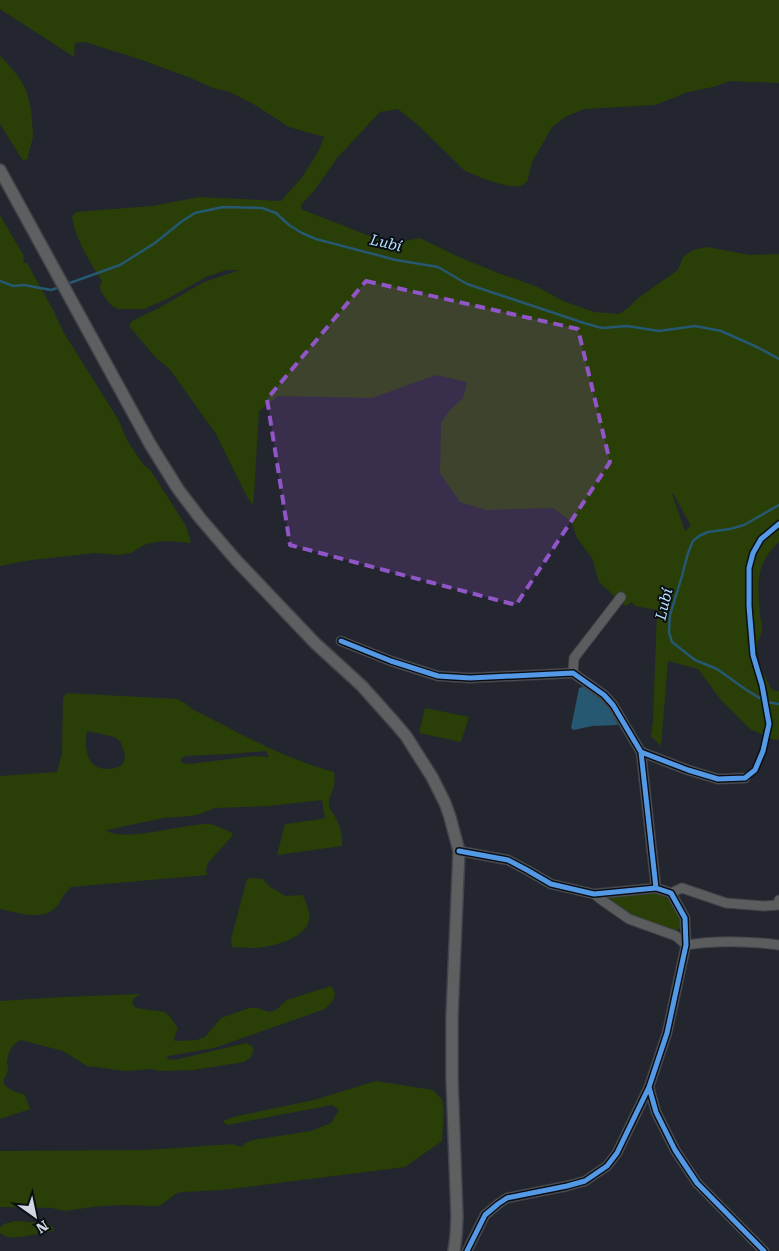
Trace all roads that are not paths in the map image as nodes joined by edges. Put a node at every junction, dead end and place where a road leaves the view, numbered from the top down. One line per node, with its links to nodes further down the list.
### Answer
1 (0, 170): 7 (main road)
2 (621, 597): 4 (street)
3 (341, 640): 4 (street)
4 (573, 673): 5 (street)
5 (641, 752): 6 (street); 8 (street)
6 (745, 778)
7 (458, 851): 10 (street); 15 (main road)
8 (656, 888): 9 (street); 10 (street)
9 (671, 892): 11 (street); 12 (street)
10 (594, 894): 12 (street)
11 (779, 903)
12 (686, 945): 13 (street); 14 (street)
13 (779, 945)
14 (649, 1088): 16 (street); 17 (street)
15 (454, 1251)
16 (467, 1251)
17 (764, 1251)

